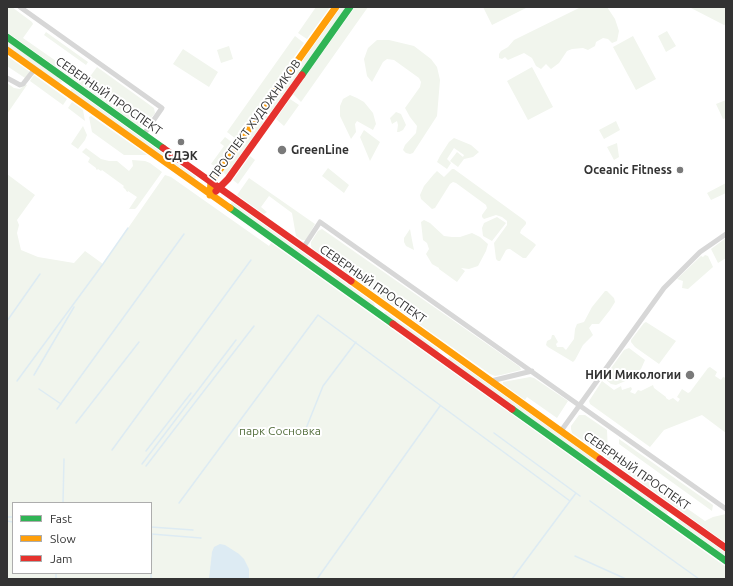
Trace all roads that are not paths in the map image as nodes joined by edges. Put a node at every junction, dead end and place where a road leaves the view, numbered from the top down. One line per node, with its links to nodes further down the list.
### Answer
1 (20, 7): 8 (street)
2 (336, 7): 9 (main road, ПРОСПЕКТ ХУДОЖНИКОВ)
3 (350, 7): 10 (main road, ПРОСПЕКТ ХУДОЖНИКОВ)
4 (7, 37): 8 (main road, СЕВЕРНЫЙ ПРОСПЕКТ)
5 (7, 50): 6 (main road, СЕВЕРНЫЙ ПРОСПЕКТ)
6 (34, 70): 7 (street); 11 (main road, СЕВЕРНЫЙ ПРОСПЕКТ)
7 (7, 78)
8 (144, 134): 9 (main road, СЕВЕРНЫЙ ПРОСПЕКТ)
9 (211, 182): 10 (main road, СЕВЕРНЫЙ ПРОСПЕКТ); 11 (main road, ПРОСПЕКТ ХУДОЖНИКОВ)
10 (220, 188): 11 (main road, ПРОСПЕКТ ХУДОЖНИКОВ); 13 (main road, СЕВЕРНЫЙ ПРОСПЕКТ)
11 (210, 194): 15 (main road, СЕВЕРНЫЙ ПРОСПЕКТ)
12 (726, 234): 20 (street)
13 (303, 248): 14 (main road, СЕВЕРНЫЙ ПРОСПЕКТ); 18 (street)
14 (380, 302): 15 (main road); 16 (main road, СЕВЕРНЫЙ ПРОСПЕКТ)
15 (374, 310): 17 (main road, СЕВЕРНЫЙ ПРОСПЕКТ)
16 (449, 351): 17 (main road); 19 (main road, СЕВЕРНЫЙ ПРОСПЕКТ)
17 (443, 360): 24 (main road, СЕВЕРНЫЙ ПРОСПЕКТ)
18 (532, 371): 19 (street); 20 (street)
19 (491, 381): 21 (main road, СЕВЕРНЫЙ ПРОСПЕКТ)
20 (579, 405): 21 (street); 22 (street)
21 (561, 431): 23 (main road, СЕВЕРНЫЙ ПРОСПЕКТ)
22 (726, 509)
23 (676, 512): 24 (main road); 25 (main road, СЕВЕРНЫЙ ПРОСПЕКТ)
24 (670, 521): 26 (main road, СЕВЕРНЫЙ ПРОСПЕКТ)
25 (726, 548)
26 (726, 561)

